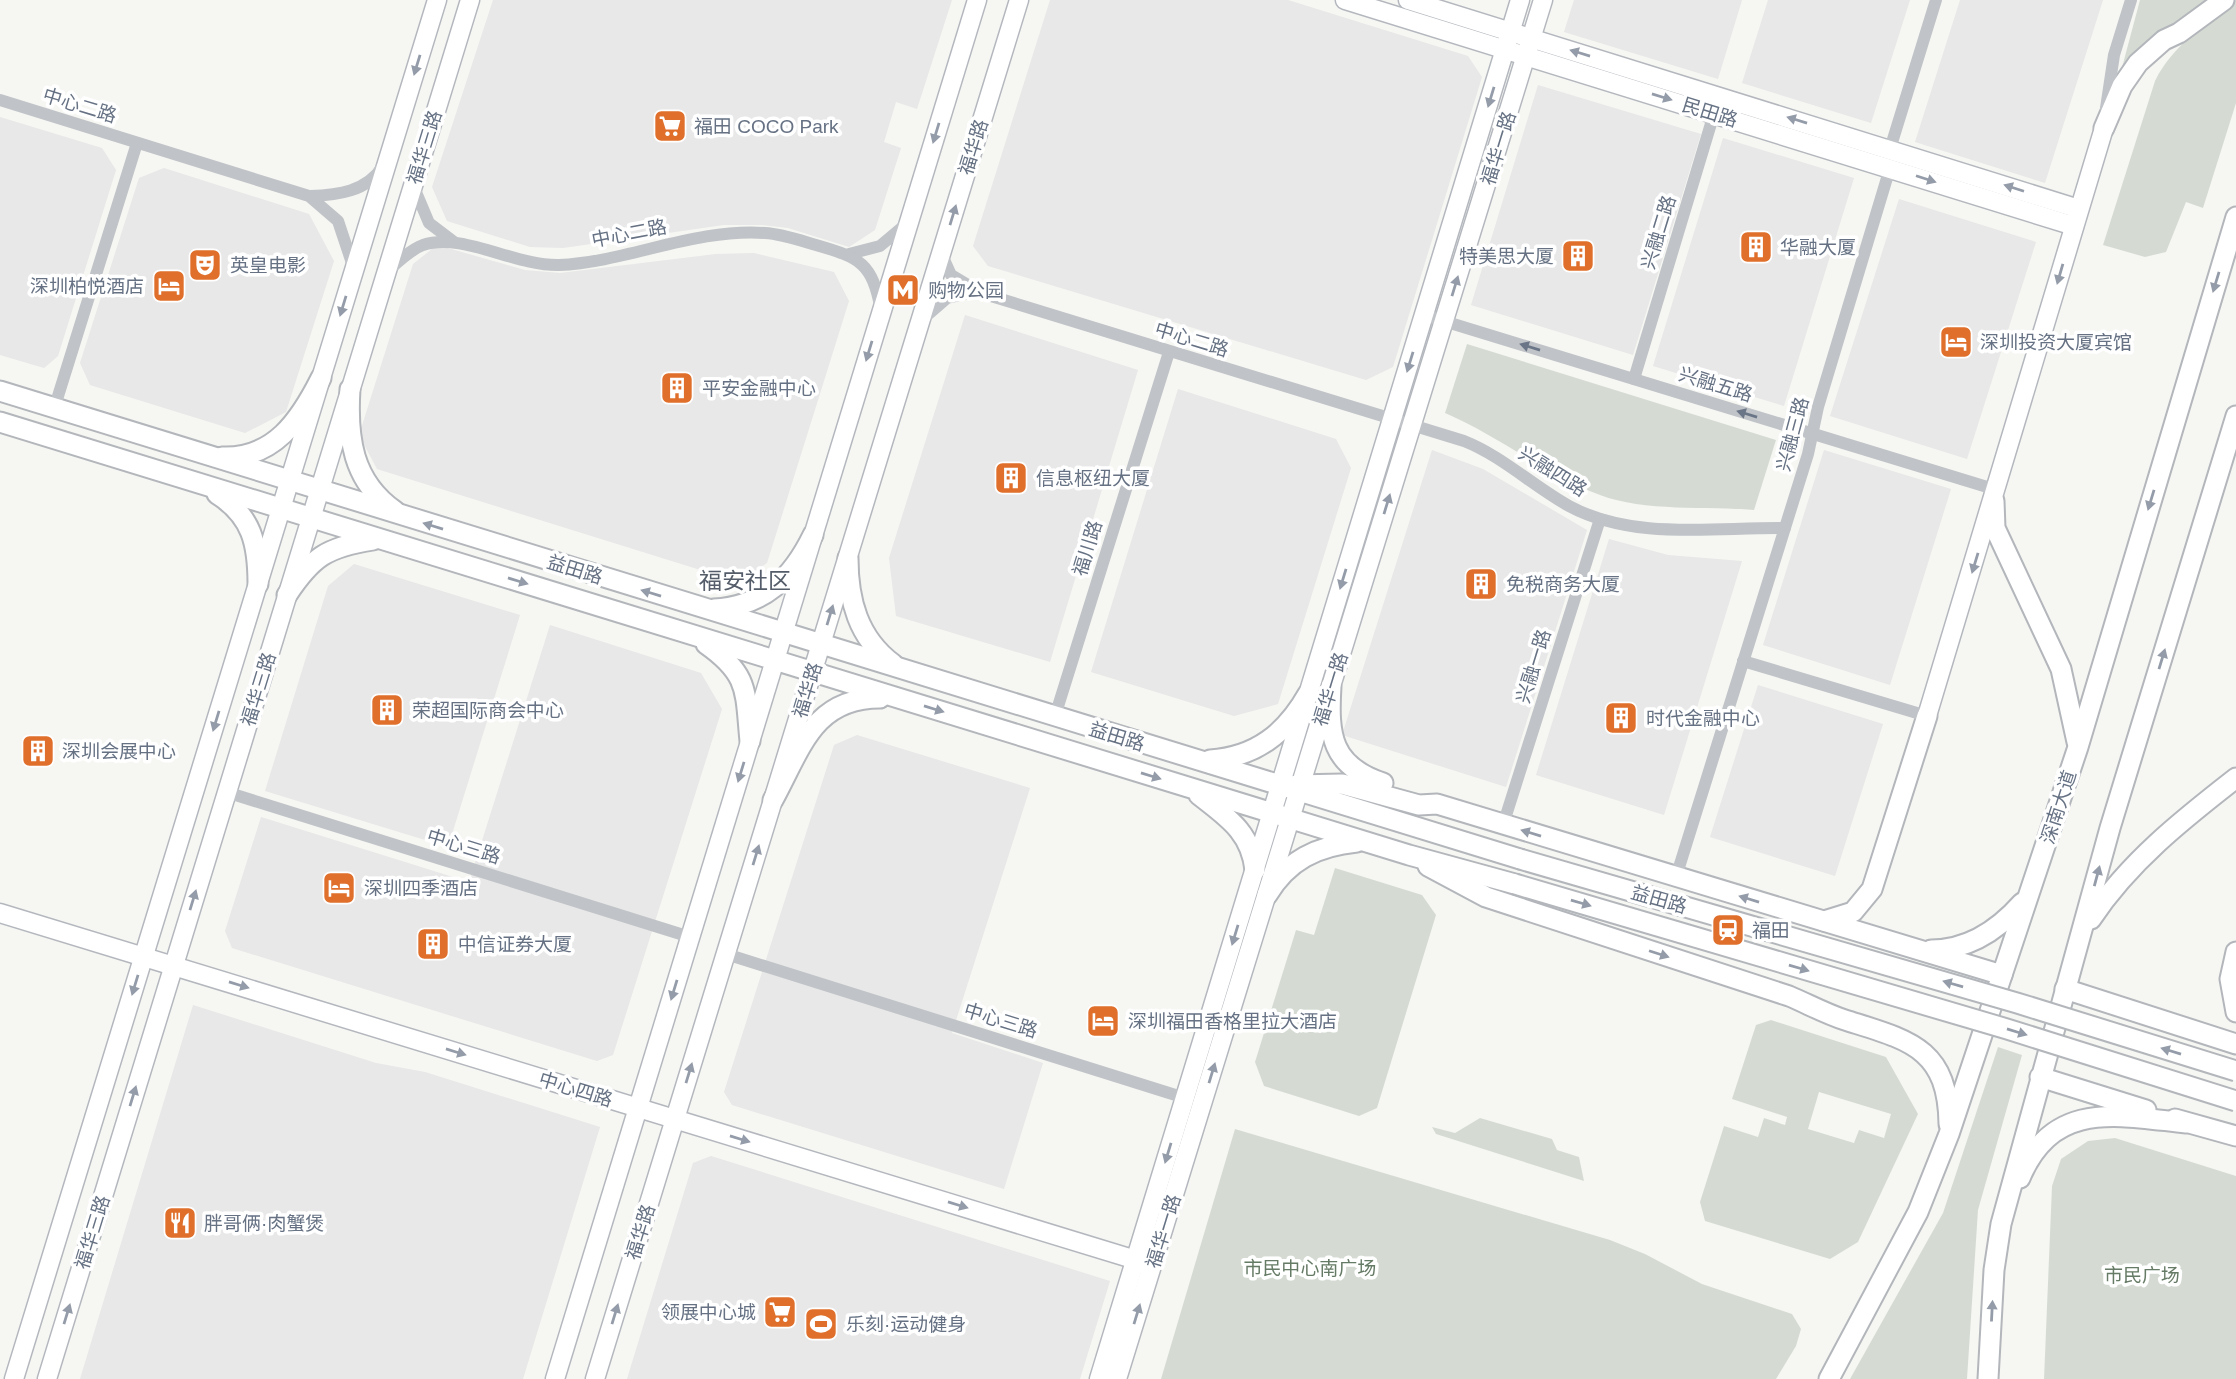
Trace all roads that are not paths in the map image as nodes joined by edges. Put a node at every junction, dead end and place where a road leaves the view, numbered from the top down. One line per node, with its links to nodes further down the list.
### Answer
1 (437, 0): 19 (street, 福华三路, one-way to 19)
2 (470, 0): 21 (street, 福华三路)
3 (976, 0): 25 (street, 福华路, one-way to 25)
4 (1018, 0): 27 (street, 福华路, one-way to 4)
5 (1345, 0): 12 (street, 民田路)
6 (1408, 0): 12 (street, 民田路)
7 (1520, 0): 12 (street, 福华一路)
8 (1543, 0): 13 (street, 福华一路)
9 (1936, 0): 18 (street, 兴融三路)
10 (2131, 0): 16 (street)
11 (2224, 0): 16 (main road)
12 (1508, 41): 13 (street, 民田路); 33 (street, 福华一路, one-way to 33)
13 (1529, 47): 15 (street, 民田路); 34 (street, 福华一路, one-way to 13)
14 (0, 100): 17 (street, 中心二路)
15 (1717, 105): 18 (street, 民田路, one-way to 15); 20 (street, 民田路); 38 (street, 兴融二路)
16 (2104, 128): 24 (street)
17 (137, 143): 22 (street, 中心二路); 41 (street)
18 (1890, 149): 20 (street, 兴融三路); 24 (street, 民田路, one-way to 18)
19 (388, 158): 22 (street, 中心二路); 29 (street, 福华三路)
20 (1890, 168): 24 (street, 民田路, one-way to 24); 46 (street, 兴融三路)
21 (413, 185): 26 (street, 中心二路); 30 (street, 福华三路)
22 (309, 196): 29 (street, 中心二路)
23 (2236, 216): 76 (main road, 深南大道, one-way to 76)
24 (2077, 218): 51 (street, one-way to 51)
25 (910, 219): 28 (street); 32 (street, 福华路)
26 (458, 244): 28 (street, 中心二路); 30 (street, 中心二路)
27 (941, 253): 31 (street, 中心二路); 35 (street, 福华路)
28 (849, 254): 32 (street)
29 (354, 270): 37 (street, 福华三路, one-way to 37)
30 (386, 273): 39 (street, 福华三路)
31 (981, 293): 35 (street, 中心二路); 36 (street, 中心二路)
32 (881, 310): 57 (street, 福华路, one-way to 57)
33 (1424, 315): 34 (street, 兴融五路); 43 (street, 福华一路, one-way to 43)
34 (1444, 321): 38 (street, 兴融五路, one-way to 34); 45 (street, 福华一路)
35 (918, 328): 59 (street, 福华路)
36 (1169, 352): 43 (street, 中心二路); 73 (street, 福川路)
37 (321, 379): 47 (main road); 49 (street, 福华三路)
38 (1634, 379): 46 (street, 兴融五路, one-way to 38)
39 (350, 389): 50 (street, 福华三路); 53 (main road)
40 (0, 391): 41 (main road, 益田路)
41 (54, 408): 47 (main road, 益田路)
42 (2236, 416): 95 (main road, one-way to 42)
43 (1392, 421): 45 (street, 兴融四路); 71 (street, 福华一路, one-way to 71)
44 (0, 422): 48 (main road, 益田路)
45 (1412, 424): 55 (street, 兴融四路); 70 (street, 福华一路, one-way to 45)
46 (1813, 433): 51 (street, 兴融五路); 56 (street, 兴融三路)
47 (206, 456): 49 (main road, 益田路)
48 (195, 482): 52 (main road, 益田路); 60 (main road)
49 (289, 482): 50 (main road, 益田路); 52 (street, 福华三路)
50 (319, 491): 53 (main road, 益田路); 54 (street, 福华三路)
51 (1995, 496): 74 (street, one-way to 74); 76 (main road)
52 (281, 509): 54 (main road, 益田路); 60 (street, 福华三路)
53 (404, 517): 62 (main road, 益田路, one-way to 53)
54 (311, 518): 58 (main road, 益田路); 61 (street, 福华三路)
55 (1600, 519): 56 (street, 兴融四路); 85 (street, 兴融一路)
56 (1785, 528): 67 (street, 兴融三路)
57 (813, 535): 62 (main road); 63 (street, 福华路)
58 (379, 539): 61 (main road); 64 (main road, 益田路, one-way to 64)
59 (848, 558): 65 (street, 福华路, one-way to 59); 68 (main road)
60 (258, 583): 100 (street, 福华三路, one-way to 100)
61 (287, 595): 81 (street, 福华三路)
62 (698, 607): 63 (main road, 益田路)
63 (783, 633): 65 (main road, 益田路); 66 (street, 福华路)
64 (690, 634): 66 (main road, 益田路); 75 (main road)
65 (821, 645): 68 (main road, 益田路); 69 (street, 福华路)
66 (775, 660): 69 (main road, 益田路); 75 (street, 福华路)
67 (1743, 661): 74 (street); 90 (street, 兴融三路)
68 (903, 670): 73 (main road, 益田路)
69 (812, 672): 72 (main road, 益田路); 82 (street, 福华路)
70 (1331, 686): 79 (street, 福华一路); 83 (main road)
71 (1308, 694): 77 (main road); 79 (street, 福华一路)
72 (898, 698): 80 (main road, 益田路, one-way to 80); 82 (main road)
73 (1055, 716): 77 (main road, 益田路)
74 (1927, 716): 94 (main road)
75 (750, 741): 96 (street, 福华路, one-way to 96)
76 (2078, 747): 92 (main road, 深南大道)
77 (1198, 760): 79 (main road, 益田路)
78 (2236, 778): 95 (main road)
79 (1293, 787): 83 (main road); 84 (street, 福华一路); 87 (main road, 益田路)
80 (1190, 788): 84 (main road, 益田路); 89 (main road)
81 (226, 792): 96 (street, 中心三路); 101 (street, 福华三路, one-way to 81)
82 (773, 800): 99 (street, 福华路, one-way to 82)
83 (1419, 805): 85 (main road); 87 (main road)
84 (1281, 815): 86 (main road, 益田路); 89 (street, 福华一路); 91 (street, 福华一路)
85 (1503, 825): 90 (main road, one-way to 85)
86 (1364, 841): 88 (main road, 益田路); 91 (main road)
87 (1482, 847): 106 (main road, 益田路, one-way to 87, bridge)
88 (1409, 855): 109 (main road, 益田路, one-way to 109, bridge); 113 (main road, one-way to 113)
89 (1255, 870): 108 (street, 福华一路, one-way to 108)
90 (1676, 877): 94 (main road, one-way to 90)
91 (1267, 895): 116 (street, 福华一路, one-way to 91)
92 (2028, 897): 97 (main road); 102 (main road, 深南大道)
93 (0, 913): 100 (street, 中心四路)
94 (1824, 921): 97 (main road)
95 (2081, 934): 103 (main road)
96 (690, 937): 110 (street, 福华路, one-way to 110)
97 (1918, 950): 102 (main road)
98 (2236, 952): 104 (main road)
99 (726, 954): 108 (street, 中心三路); 111 (street, 福华路, one-way to 99)
100 (143, 957): 101 (street, 中心四路); 118 (street, 福华三路, one-way to 118)
101 (173, 966): 110 (street, 中心四路, one-way to 110); 119 (street, 福华三路, one-way to 101)
102 (2002, 975): 113 (main road, 深南大道)
103 (2066, 989): 105 (main road); 107 (main road)
104 (2236, 1012)
105 (2236, 1044)
106 (2236, 1071)
107 (2040, 1077): 112 (main road); 115 (main road)
108 (1185, 1098): 116 (street, 福华一路, one-way to 116)
109 (2236, 1101)
110 (638, 1108): 111 (street, 中心四路); 120 (street, 福华路)
111 (675, 1119): 116 (street, 中心四路, one-way to 116); 121 (street, 福华路, one-way to 111)
112 (2186, 1123): 114 (main road); 115 (main road)
113 (1949, 1134): 117 (main road, 深南大道)
114 (2236, 1136)
115 (2001, 1224): 126 (main road, one-way to 115)
116 (1144, 1262): 122 (street, 福华一路); 123 (street, 福华一路, one-way to 116)
117 (1841, 1357): 124 (street); 125 (main road, 深南大道)
118 (14, 1379)
119 (47, 1379)
120 (555, 1379)
121 (595, 1379)
122 (1099, 1379)
123 (1117, 1379)
124 (1820, 1379)
125 (1829, 1379)
126 (1988, 1379)

